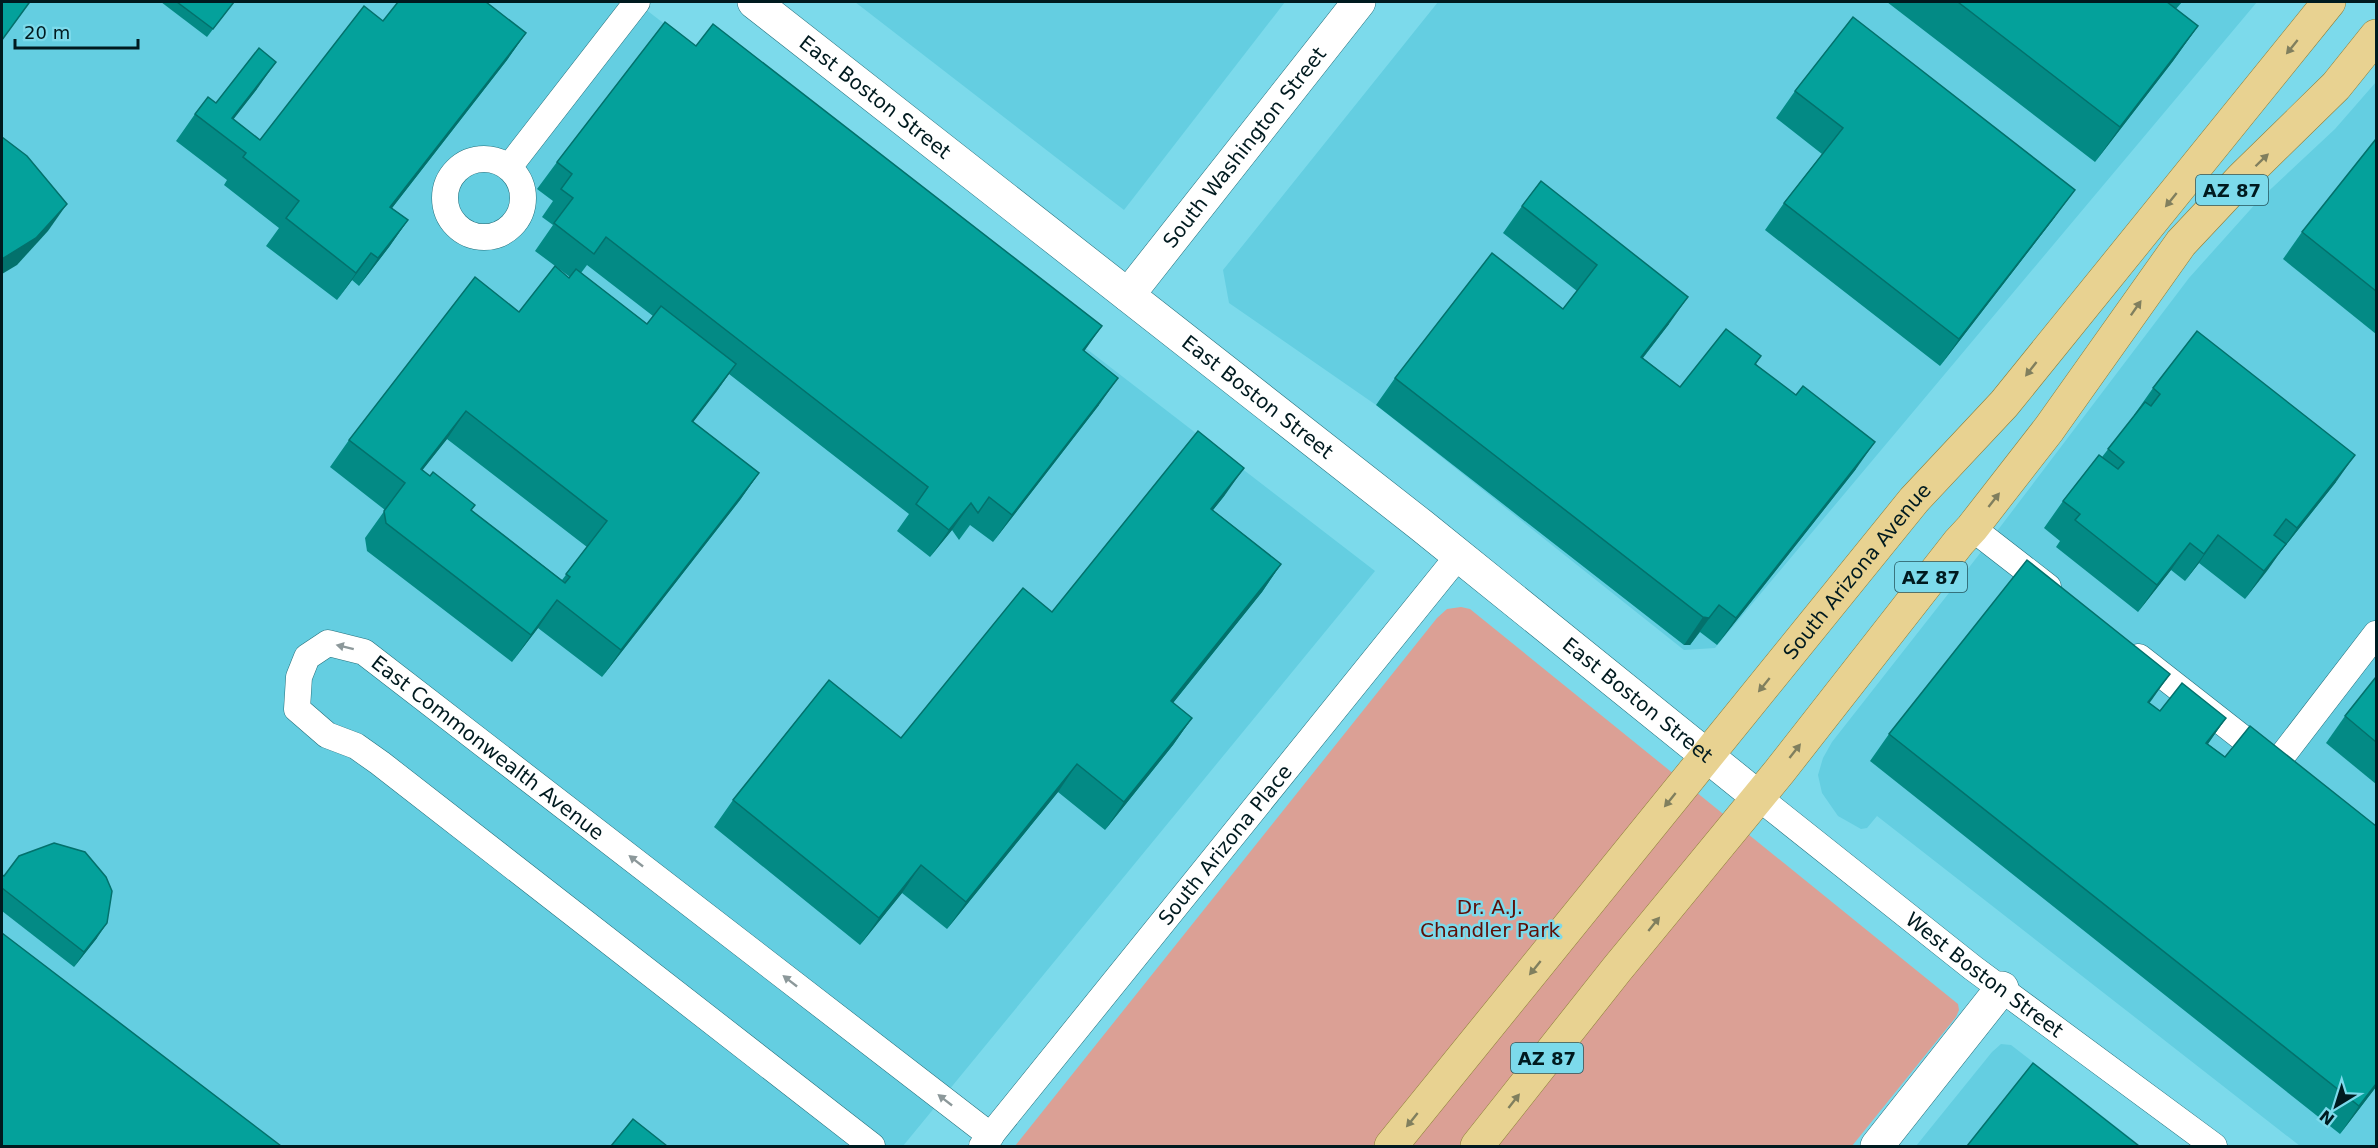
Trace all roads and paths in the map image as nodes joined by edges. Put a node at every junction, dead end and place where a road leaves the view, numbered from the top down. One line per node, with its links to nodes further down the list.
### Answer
1 (637, 2): 6 (lane)
2 (754, 2): 7 (street, East Boston Street)
3 (1359, 2): 7 (street, South Washington Street)
4 (2329, 2): 13 (main road, South Arizona Avenue / AZ 87, one-way to 13)
5 (2376, 36): 8 (main road, AZ 87, one-way to 5)
6 (509, 168)
7 (1128, 295): 9 (street, East Boston Street)
8 (1972, 528): 10 (lane); 14 (main road, AZ 87, one-way to 8)
9 (1459, 555): 13 (street, East Boston Street); 16 (lane, South Arizona Place)
10 (2063, 598)
11 (2376, 634): 12 (lane)
12 (2116, 640)
13 (1707, 755): 14 (street, East Boston Street); 18 (main road, South Arizona Avenue / AZ 87, one-way to 18)
14 (1758, 797): 15 (lane, West Boston Street); 19 (main road, AZ 87, one-way to 14)
15 (2002, 988): 20 (street); 21 (lane, West Boston Street)
16 (986, 1141): 17 (lane, East Commonwealth Avenue, one-way to 17)
17 (872, 1146)
18 (1390, 1146)
19 (1478, 1146)
20 (1877, 1146)
21 (2214, 1146)

